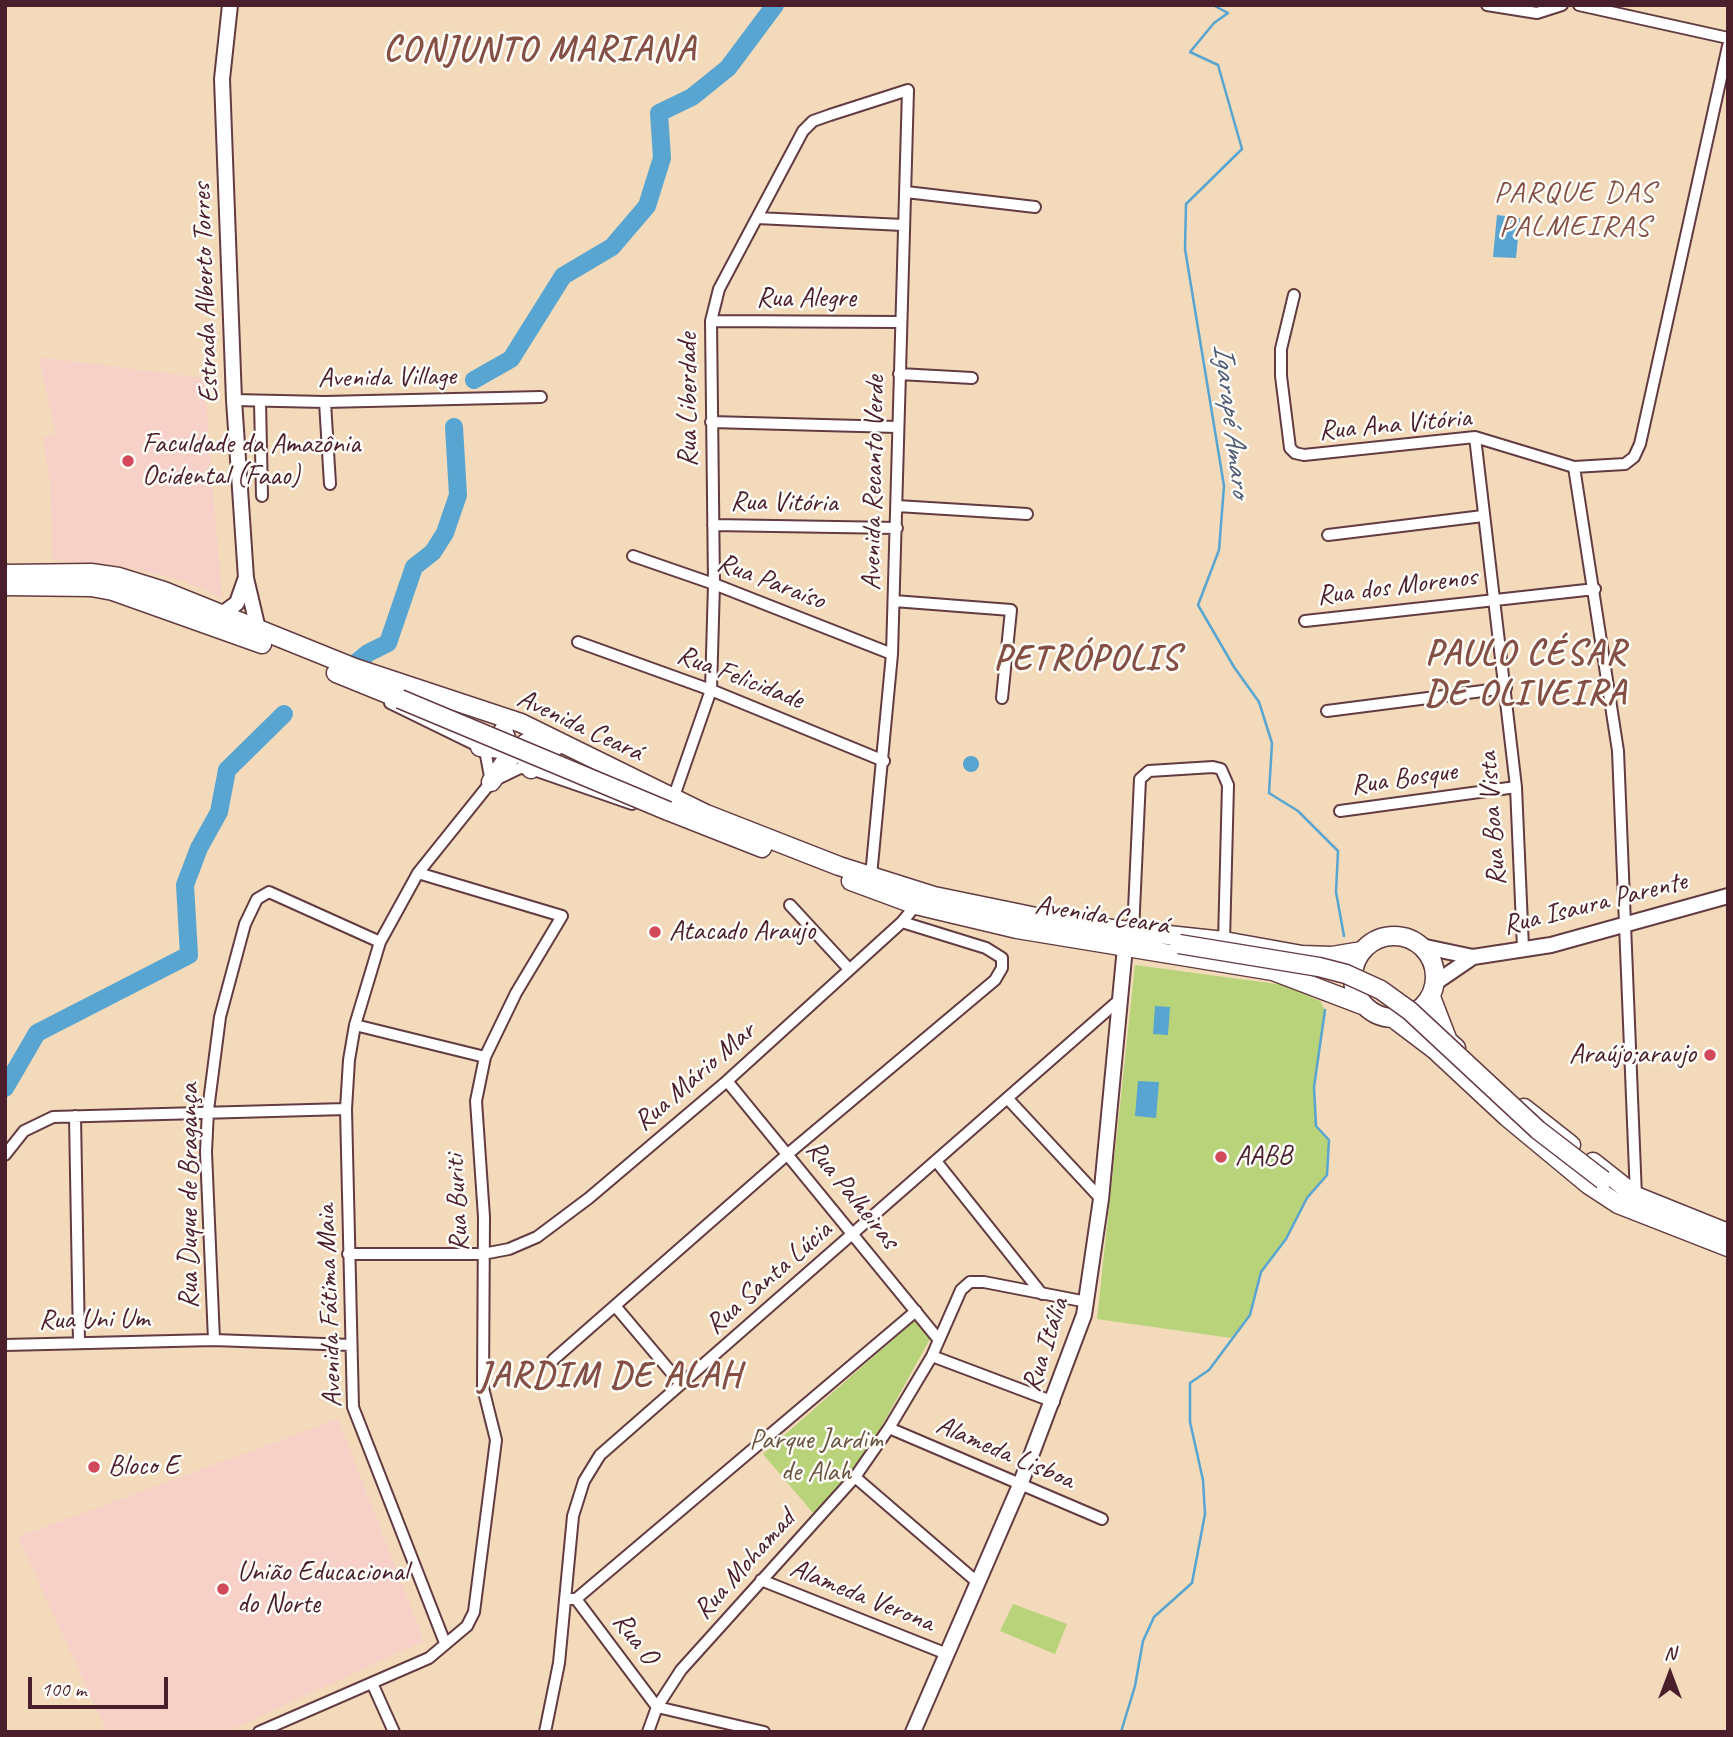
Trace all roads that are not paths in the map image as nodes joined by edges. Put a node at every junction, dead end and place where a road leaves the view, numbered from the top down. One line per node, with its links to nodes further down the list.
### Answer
1 (230, 5): 18 (street, Estrada Alberto Torres)
2 (1486, 5): 3 (street)
3 (1562, 5)
4 (1579, 5): 5 (street)
5 (1728, 38)
6 (1728, 46): 24 (street)
7 (908, 90): 8 (street, Avenida Recanto Verde); 10 (street, Rua Liberdade)
8 (906, 192): 9 (street); 11 (street, Avenida Recanto Verde)
9 (1035, 207)
10 (757, 218): 11 (street); 13 (street, Rua Liberdade)
11 (903, 225): 14 (street, Avenida Recanto Verde)
12 (1294, 295): 23 (street, Rua Ana Vitória)
13 (712, 321): 14 (street, Rua Alegre); 21 (street, Rua Liberdade)
14 (900, 322): 15 (street, Avenida Recanto Verde)
15 (899, 374): 16 (street); 22 (street, Avenida Recanto Verde)
16 (972, 378)
17 (541, 397): 20 (street, Avenida Village)
18 (234, 400): 19 (street, Avenida Village); 35 (street, Estrada Alberto Torres)
19 (260, 401): 20 (street, Avenida Village); 26 (street)
20 (325, 402): 25 (street)
21 (711, 422): 22 (street); 30 (street, Rua Liberdade)
22 (897, 427): 27 (street, Avenida Recanto Verde)
23 (1475, 437): 24 (street, Rua Ana Vitória); 29 (street, Rua Boa Vista)
24 (1574, 467): 38 (street)
25 (330, 484)
26 (262, 496)
27 (897, 506): 28 (street); 31 (street, Avenida Recanto Verde)
28 (1027, 514)
29 (1483, 516): 32 (street); 39 (street, Rua Boa Vista)
30 (713, 525): 31 (street, Rua Vitória); 36 (street, Rua Liberdade)
31 (897, 528): 40 (street, Avenida Recanto Verde)
32 (1328, 535)
33 (633, 556): 36 (street, Rua Paraíso)
34 (5, 574): 41 (main road, Avenida Ceará)
35 (246, 578): 41 (street); 43 (street, Estrada Alberto Torres)
36 (714, 584): 45 (street, Rua Paraíso); 48 (street, Rua Liberdade)
37 (5, 586): 46 (main road, Avenida Ceará)
38 (1595, 589): 39 (street, Rua dos Morenos); 67 (street)
39 (1494, 598): 42 (street, Rua dos Morenos); 47 (street, Rua Boa Vista)
40 (894, 601): 45 (street, Avenida Recanto Verde); 50 (street)
41 (222, 614): 43 (main road, Avenida Ceará)
42 (1305, 621)
43 (258, 629): 49 (main road, Avenida Ceará)
44 (578, 642): 48 (street, Rua Felicidade)
45 (892, 654): 55 (street, Avenida Recanto Verde)
46 (358, 682): 53 (street, Avenida Ceará); 59 (main road, Avenida Ceará, bridge)
47 (1506, 688): 51 (street); 58 (street, Rua Boa Vista)
48 (712, 690): 55 (street, Rua Felicidade); 59 (street, Rua Liberdade)
49 (440, 698): 53 (main road); 54 (main road, Avenida Ceará)
50 (1002, 698)
51 (1327, 711)
52 (534, 743): 54 (main road); 56 (main road); 57 (main road)
53 (480, 747): 57 (street)
54 (589, 757): 59 (main road, Avenida Ceará)
55 (884, 761): 62 (street, Avenida Recanto Verde)
56 (531, 769): 57 (street); 59 (street, Avenida Ceará)
57 (491, 782): 61 (street, Avenida Fátima Maia)
58 (1516, 787): 60 (street, Rua Bosque); 72 (street, Rua Boa Vista)
59 (672, 808): 62 (main road, Avenida Ceará); 65 (main road, Avenida Ceará)
60 (1340, 811)
61 (418, 873): 70 (street, Avenida Fátima Maia); 81 (street, Rua Buriti)
62 (871, 876): 68 (main road, Avenida Ceará)
63 (1728, 896): 67 (street, Rua Isaura Parente)
64 (790, 905): 75 (street)
65 (916, 905): 66 (street, Rua Mário Mar); 68 (main road, Avenida Ceará)
66 (902, 922): 75 (street, Rua Mário Mar); 87 (street)
67 (1625, 926): 72 (street, Rua Isaura Parente); 90 (street)
68 (1133, 937): 69 (main road); 69 (street); 77 (street, Rua Itália); 78 (main road, Avenida Ceará); 90 (main road, bridge)
69 (1224, 941): 73 (main road)
70 (380, 943): 80 (street, Avenida Fátima Maia); 85 (street, Rua Duque de Bragança)
71 (1421, 946): 73 (main road); 74 (street, Rua Isaura Parente); 76 (main road)
72 (1523, 948): 74 (street, Rua Isaura Parente)
73 (1362, 951): 78 (main road)
74 (1473, 957): 76 (street, Rua Isaura Parente)
75 (849, 969): 82 (street, Rua Mário Mar)
76 (1433, 990): 79 (main road); 90 (main road)
77 (1118, 1001): 83 (street, Rua Santa Lúcia); 91 (street, Rua Itália)
78 (1365, 1006): 79 (main road)
79 (1393, 1018): 94 (main road)
80 (355, 1025): 81 (street); 84 (street, Avenida Fátima Maia)
81 (485, 1057): 96 (street, Rua Buriti)
82 (727, 1081): 87 (street, Rua Palheiras); 96 (street, Rua Mário Mar)
83 (1008, 1100): 89 (street, Rua Santa Lúcia); 91 (street)
84 (346, 1109): 85 (street); 95 (street, Avenida Fátima Maia)
85 (208, 1110): 86 (street); 102 (street, Rua Duque de Bragança)
86 (75, 1116): 88 (street); 103 (street)
87 (789, 1153): 92 (street, Rua Palheiras); 99 (street)
88 (5, 1155)
89 (936, 1161): 92 (street, Rua Santa Lúcia); 97 (street)
90 (1633, 1194): 93 (main road)
91 (1101, 1199): 98 (street, Rua Itália)
92 (854, 1233): 100 (street, Rua Palheiras); 108 (street, Rua Santa Lúcia)
93 (1728, 1233)
94 (1728, 1247)
95 (348, 1254): 96 (street, Rua Mário Mar); 105 (street, Avenida Fátima Maia)
96 (484, 1254): 117 (street, Rua Buriti)
97 (1042, 1294): 98 (street, Rua Mohamad); 101 (street, Rua Mohamad)
98 (1087, 1302): 109 (street, Rua Itália)
99 (616, 1307): 107 (street); 108 (street)
100 (916, 1311): 101 (street, Rua Palheiras); 116 (street)
101 (939, 1339): 106 (street, Rua Mohamad)
102 (214, 1340): 103 (street, Rua Uni Um); 105 (street, Rua Uni Um)
103 (79, 1342): 104 (street, Rua Uni Um)
104 (5, 1345)
105 (351, 1345): 117 (street, Avenida Fátima Maia)
106 (932, 1356): 109 (street); 110 (street, Rua Mohamad)
107 (553, 1360)
108 (681, 1384): 116 (street, Rua Santa Lúcia)
109 (1054, 1402): 112 (street, Rua Itália)
110 (889, 1428): 111 (street, Rua Mohamad); 112 (street, Alameda Lisboa)
111 (855, 1477): 114 (street, Rua Mohamad); 115 (street)
112 (1020, 1485): 113 (street, Alameda Lisboa); 115 (street, Rua Itália)
113 (1102, 1519)
114 (761, 1580): 118 (street, Alameda Verona); 120 (street, Rua Mohamad)
115 (977, 1582): 118 (street, Rua Itália)
116 (571, 1599): 120 (street, Rua O); 125 (street, Rua Santa Lúcia)
117 (445, 1643): 119 (street)
118 (947, 1654): 128 (street, Rua Itália)
119 (372, 1683): 121 (street); 124 (street)
120 (657, 1707): 126 (street, Rua Mohamad); 127 (street)
121 (290, 1720): 122 (street); 123 (street)
122 (259, 1732)
123 (295, 1732)
124 (394, 1732)
125 (545, 1732)
126 (648, 1732)
127 (764, 1732)
128 (913, 1732)

